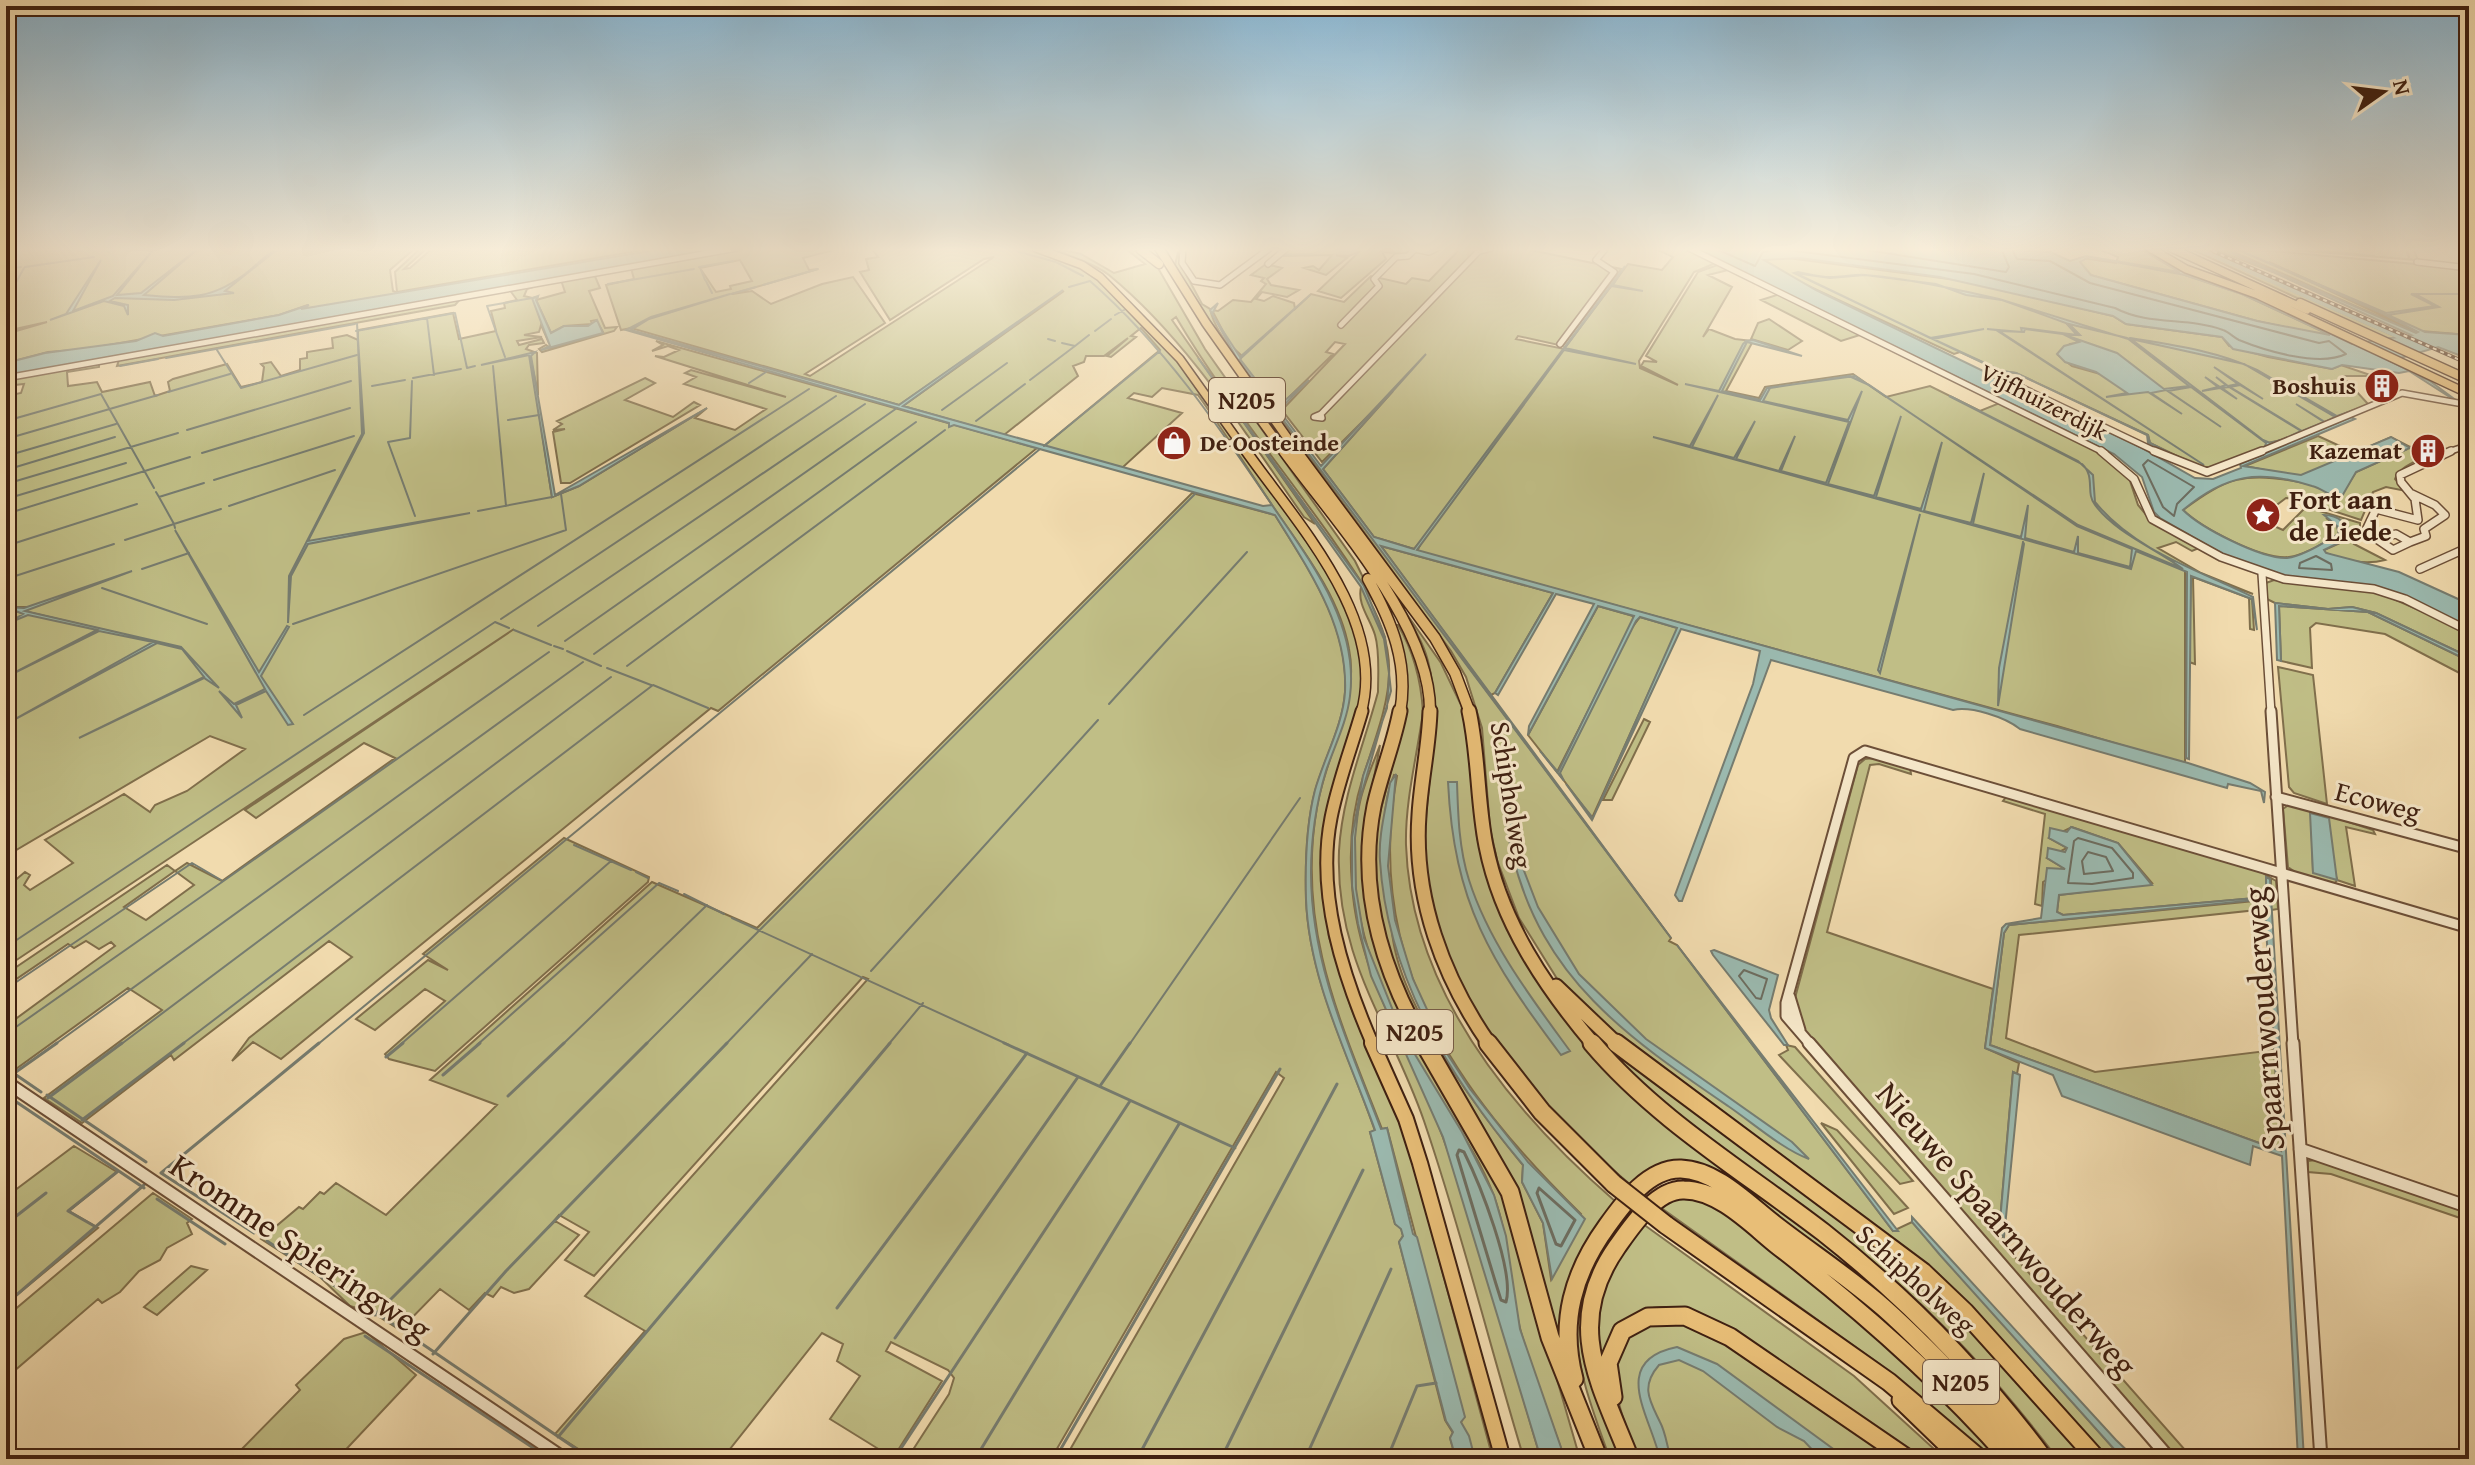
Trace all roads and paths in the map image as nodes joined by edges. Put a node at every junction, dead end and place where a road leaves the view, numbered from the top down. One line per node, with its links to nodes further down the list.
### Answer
1 (353, 316): 17 (street)
2 (1139, 316): 45 (main road)
3 (1196, 316): 29 (highway, Schipholweg / N205)
4 (1201, 316): 37 (highway, Schipholweg / N205)
5 (1349, 316): 12 (street)
6 (1416, 316): 21 (street)
7 (1581, 316): 15 (street)
8 (1828, 316): 31 (street, Vijfhuizerdijk)
9 (2311, 316): 14 (main road)
10 (2319, 316): 13 (main road)
11 (2324, 316): 14 (highway)
12 (1341, 325)
13 (2340, 326): 14 (highway)
14 (2360, 336): 18 (highway); 19 (main road)
15 (1560, 344)
16 (1993, 374): 20 (street)
17 (6, 378)
18 (2469, 383)
19 (2469, 394)
20 (2469, 405)
21 (1321, 414)
22 (2469, 445): 23 (street)
23 (2412, 493): 24 (street); 25 (street)
24 (2418, 520): 25 (street); 26 (street)
25 (2424, 529): 27 (street)
26 (2369, 535): 27 (street); 27 (street)
27 (2410, 542)
28 (2469, 547): 30 (street)
29 (1358, 554): 41 (highway, Schipholweg / N205, bridge); 43 (highway, N205)
30 (2420, 569)
31 (2262, 574): 32 (street); 33 (street, Spaarnwouderweg)
32 (2469, 631)
33 (2276, 797): 34 (street, Ecoweg); 35 (street, Spaarnwouderweg)
34 (2469, 849)
35 (2282, 874): 36 (street, Nieuwe Spaarnwouderweg); 39 (street, Spaarnwouderweg); 54 (street, Nieuwe Spaarnwouderweg)
36 (2469, 928)
37 (1535, 963): 52 (highway, Schipholweg / N205); 53 (highway, N205)
38 (6, 1082): 44 (street, Kromme Spieringweg)
39 (2300, 1149): 40 (street); 55 (street, Spaarnwouderweg)
40 (2469, 1207)
41 (1845, 1350): 48 (highway, N205); 49 (highway, N205)
42 (1620, 1431): 46 (highway, N205); 47 (highway, N205); 50 (highway, N205)
43 (1598, 1457): 51 (highway, N205)
44 (565, 1459)
45 (1503, 1459)
46 (1630, 1459)
47 (1908, 1459)
48 (1962, 1459)
49 (1980, 1459)
50 (2010, 1459)
51 (2034, 1459)
52 (2044, 1459)
53 (2097, 1459)
54 (2170, 1459)
55 (2321, 1459)

